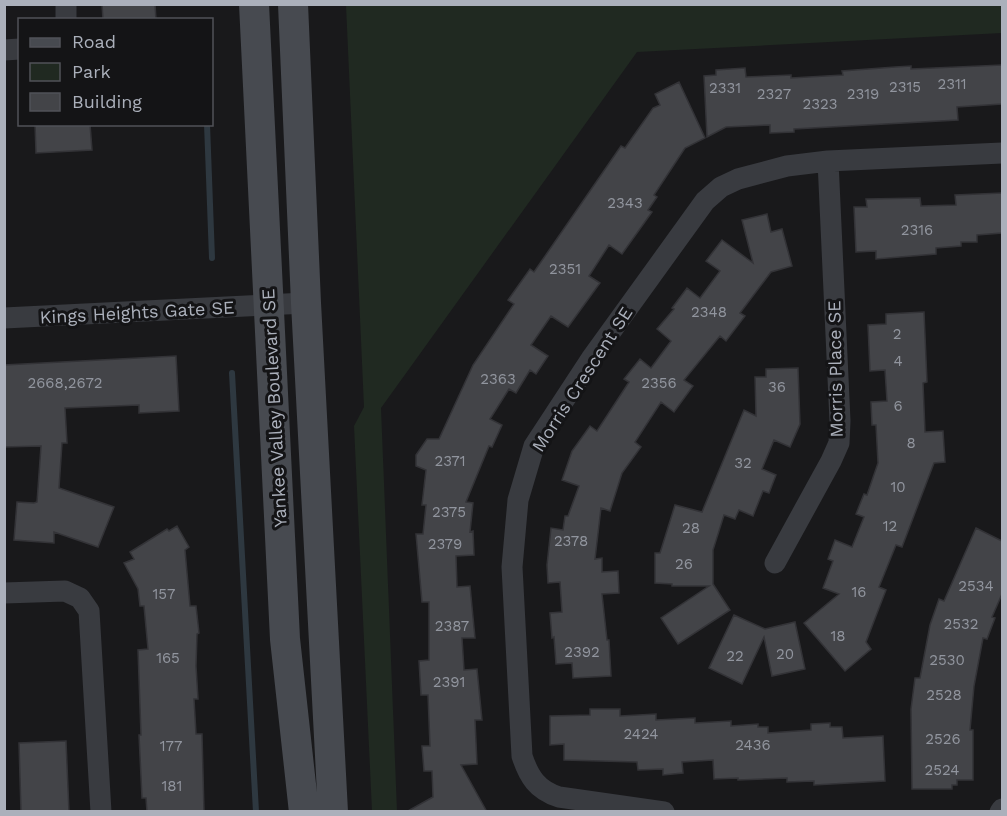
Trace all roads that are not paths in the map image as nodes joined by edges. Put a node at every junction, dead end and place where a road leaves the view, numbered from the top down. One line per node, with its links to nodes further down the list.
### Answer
1 (255, 4): 6 (street, Yankee Valley Boulevard SE)
2 (293, 4): 5 (street, Yankee Valley Boulevard SE)
3 (1002, 153): 4 (street, Morris Crescent SE)
4 (828, 161): 8 (street, Morris Place SE); 13 (street, Morris Crescent SE)
5 (306, 303): 6 (street, Kings Heights Gate SE); 12 (street, Yankee Valley Boulevard SE)
6 (269, 305): 7 (street, Kings Heights Gate SE); 11 (street, Yankee Valley Boulevard SE)
7 (4, 318)
8 (776, 563)
9 (4, 593): 10 (street)
10 (101, 812)
11 (304, 812)
12 (333, 812)
13 (664, 812)

